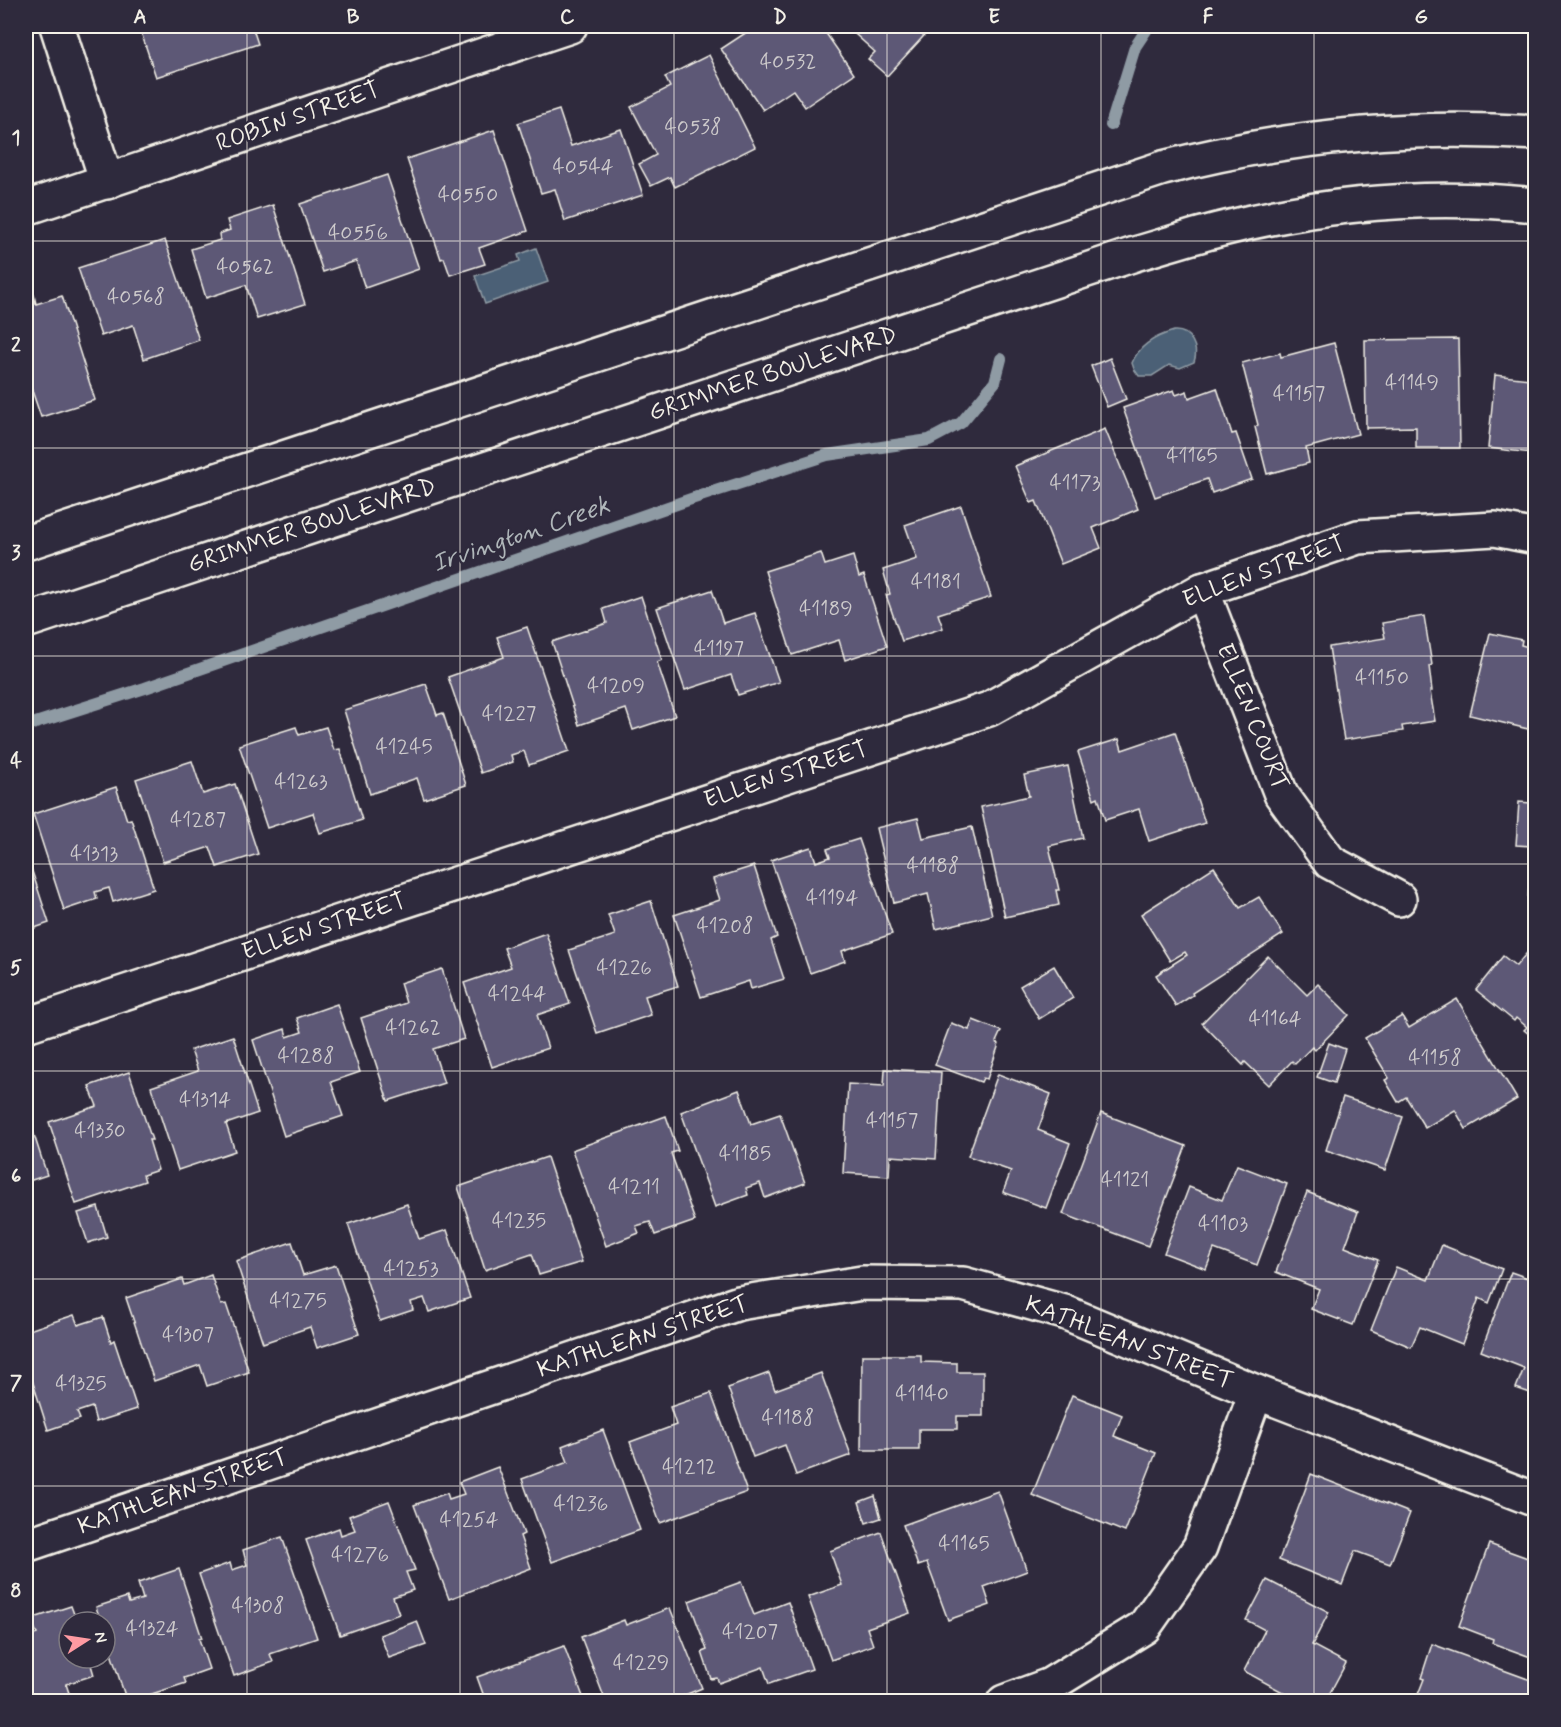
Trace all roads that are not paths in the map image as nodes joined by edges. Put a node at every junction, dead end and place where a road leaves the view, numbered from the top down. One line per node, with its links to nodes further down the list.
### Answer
1 (57, 26): 4 (street)
2 (570, 26): 4 (street, ROBIN STREET)
3 (1536, 133): 8 (street)
4 (107, 182): 6 (street, ROBIN STREET)
5 (1536, 205): 10 (street, GRIMMER BOULEVARD)
6 (26, 208)
7 (1536, 537): 9 (street, ELLEN STREET)
8 (26, 543)
9 (1202, 590): 11 (street, ELLEN COURT); 12 (street, ELLEN STREET)
10 (26, 621)
11 (1399, 899)
12 (26, 1025)
13 (1256, 1392): 14 (street, KATHLEAN STREET); 15 (street, KATHLEAN STREET); 16 (street)
14 (1536, 1500)
15 (26, 1545)
16 (1004, 1701)

